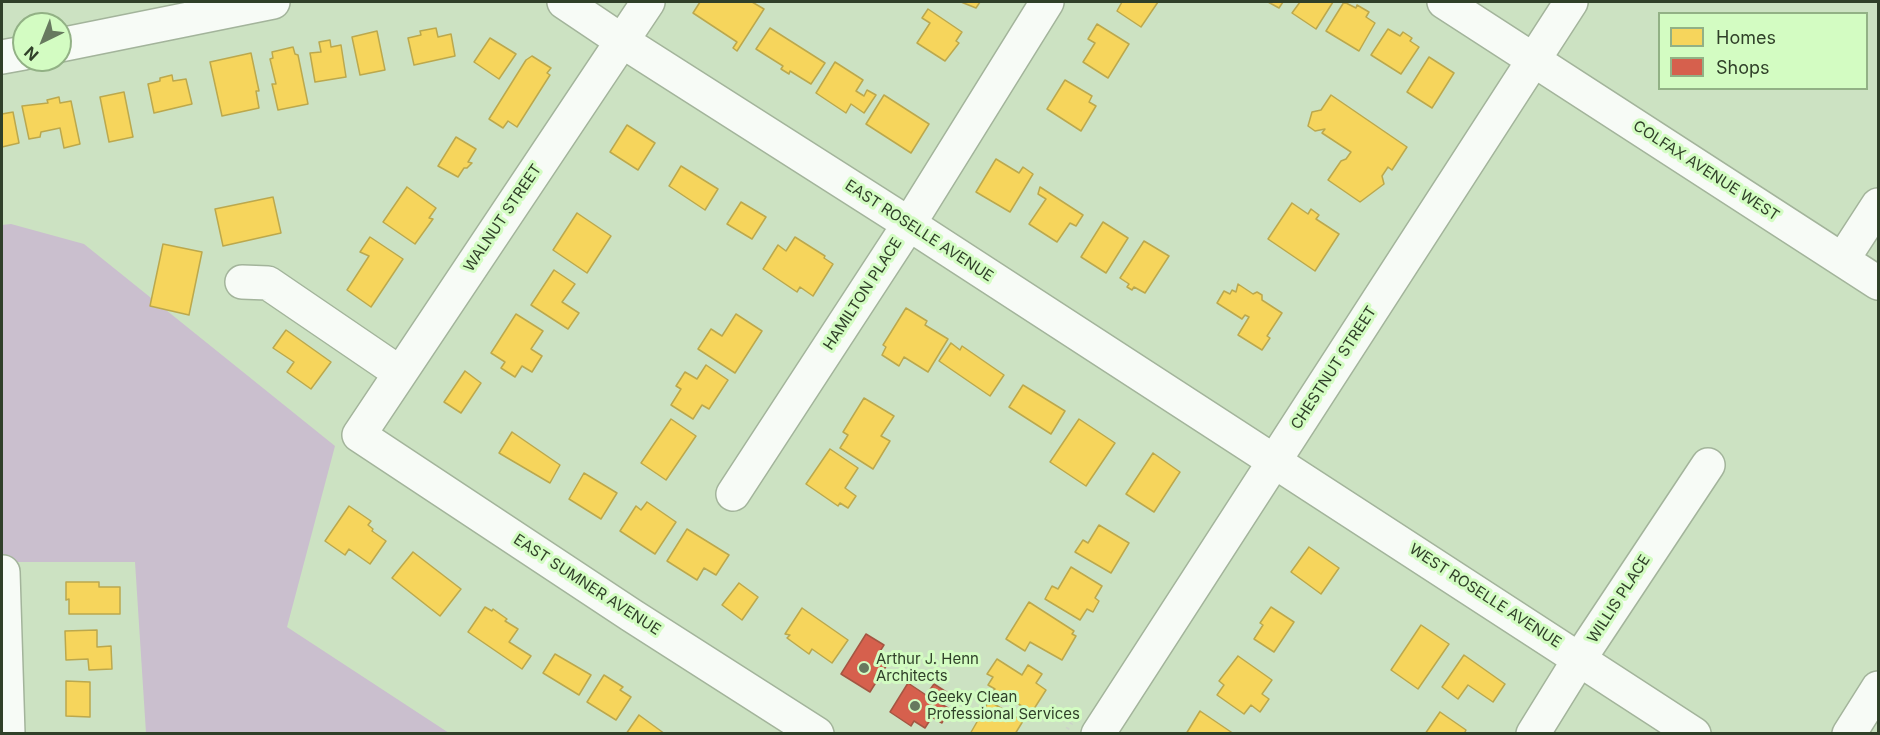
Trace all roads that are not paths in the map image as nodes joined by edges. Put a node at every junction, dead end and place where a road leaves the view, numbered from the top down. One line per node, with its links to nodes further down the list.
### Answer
1 (273, 2): 8 (street)
2 (564, 2): 7 (street, EAST ROSELLE AVENUE)
3 (648, 2): 7 (street, WALNUT STREET)
4 (1047, 2): 11 (street, HAMILTON PLACE)
5 (1444, 2): 9 (street, COLFAX AVENUE WEST)
6 (1571, 2): 9 (street, CHESTNUT STREET)
7 (622, 41): 11 (street, EAST ROSELLE AVENUE); 15 (street, WALNUT STREET)
8 (72, 43)
9 (1534, 59): 12 (street, COLFAX AVENUE WEST); 17 (street, CHESTNUT STREET)
10 (1878, 205): 12 (street)
11 (909, 224): 17 (street, EAST ROSELLE AVENUE); 19 (street, HAMILTON PLACE)
12 (1843, 259): 14 (street, COLFAX AVENUE WEST)
13 (242, 282): 15 (street)
14 (1878, 283)
15 (400, 373): 16 (street, WALNUT STREET)
16 (359, 435): 24 (street, EAST SUMNER AVENUE)
17 (1274, 460): 21 (street, WEST ROSELLE AVENUE); 25 (street, CHESTNUT STREET)
18 (1708, 465): 21 (street, WILLIS PLACE)
19 (733, 494)
20 (3, 572): 23 (street)
21 (1580, 658): 26 (street, WILLIS PLACE); 27 (street, WEST ROSELLE AVENUE)
22 (1878, 688): 28 (street)
23 (8, 734)
24 (817, 734)
25 (1098, 734)
26 (1533, 734)
27 (1694, 734)
28 (1849, 734)

